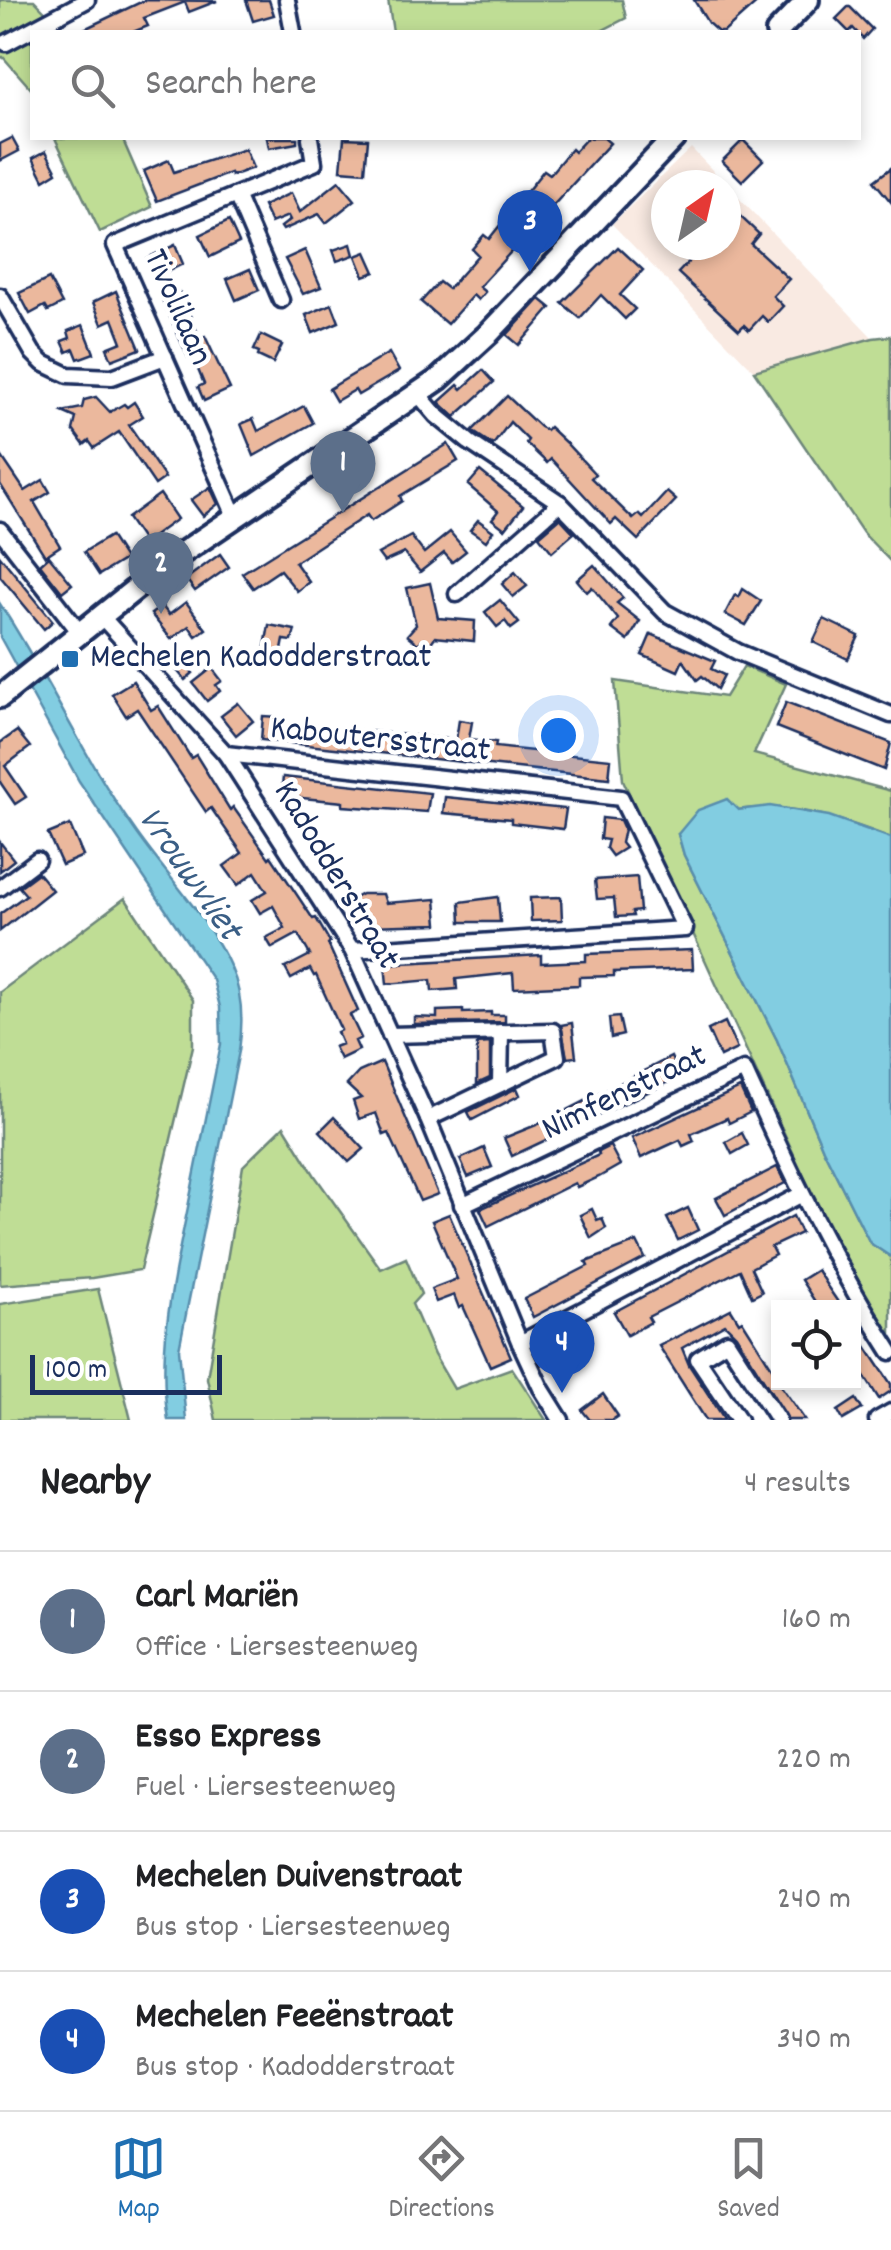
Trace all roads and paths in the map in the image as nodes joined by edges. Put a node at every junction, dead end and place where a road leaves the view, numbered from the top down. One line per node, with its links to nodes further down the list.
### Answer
1 (87, 0): 5 (street)
2 (287, 0): 6 (street)
3 (808, 0): 7 (main road)
4 (30, 30): 8 (street)
5 (30, 30)
6 (293, 30)
7 (778, 30)
8 (6, 43)
9 (310, 140): 11 (street, Tivolilaan)
10 (672, 140): 15 (main road)
11 (238, 197): 13 (street); 14 (street, Tivolilaan)
12 (0, 296): 14 (street)
13 (281, 300)
14 (165, 357): 17 (street, Tivolilaan)
15 (419, 395): 16 (street); 17 (main road)
16 (560, 503): 19 (street); 23 (street)
17 (234, 516): 20 (main road)
18 (0, 530): 21 (street)
19 (458, 594)
20 (102, 617): 21 (main road); 24 (street, Kadodderstraat)
21 (80, 634): 22 (main road)
22 (8, 691)
23 (891, 715)
24 (226, 754): 27 (street, Kadodderstraat); 27 (street, Kaboutersstraat)
25 (37, 860): 26 (street)
26 (0, 888)
27 (352, 950): 29 (street, Kadodderstraat)
28 (501, 1032): 29 (street); 30 (street); 30 (street)
29 (390, 1036): 31 (street, Kadodderstraat)
30 (500, 1084): 31 (street)
31 (428, 1119): 33 (street, Kadodderstraat)
32 (800, 1195): 33 (street, Nimfenstraat); 34 (street); 35 (street)
33 (462, 1205): 34 (street, Kadodderstraat)
34 (520, 1342): 37 (street, Kadodderstraat)
35 (891, 1352)
36 (891, 1412): 40 (street)
37 (561, 1420)
38 (739, 1420): 39 (street)
39 (778, 1420)
40 (878, 1420)

